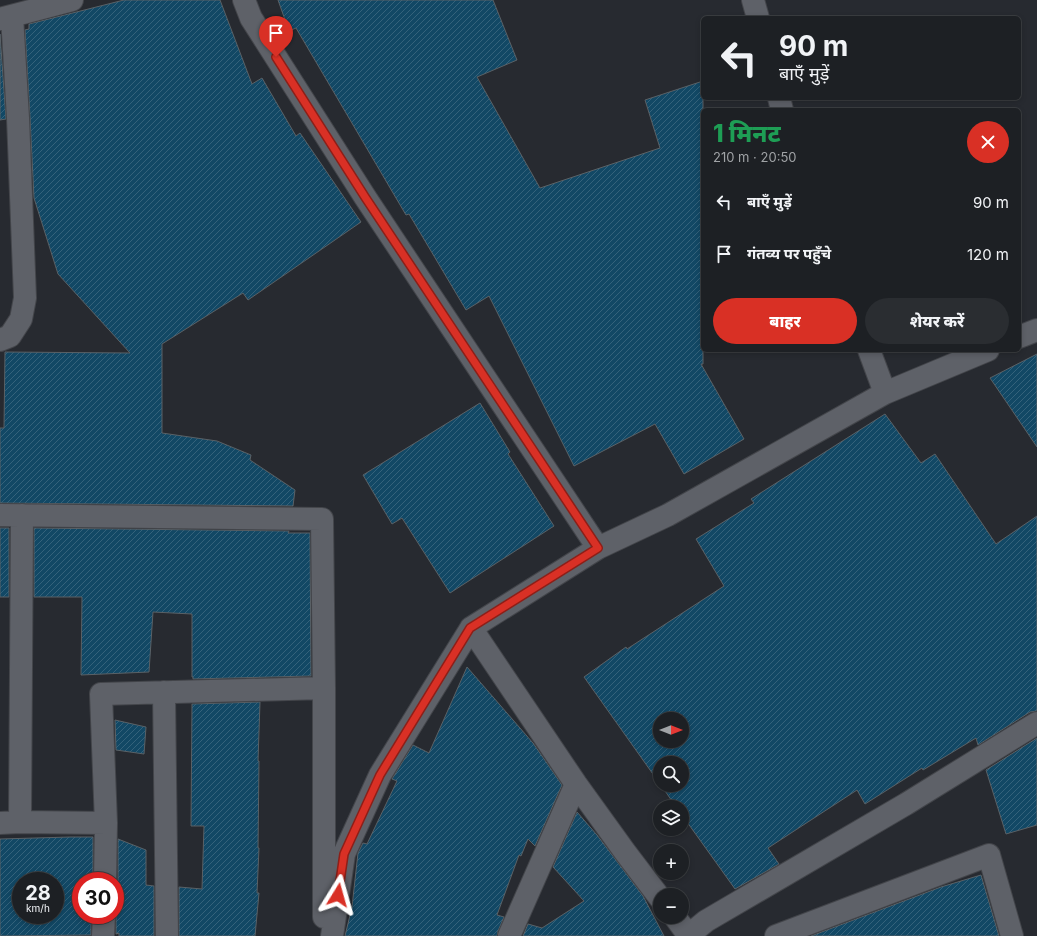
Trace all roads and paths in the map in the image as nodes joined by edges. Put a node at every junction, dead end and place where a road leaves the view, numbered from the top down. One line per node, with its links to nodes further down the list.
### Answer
1 (72, 0): 5 (street)
2 (244, 0): 14 (street)
3 (753, 0): 4 (street)
4 (757, 16)
5 (6, 17): 8 (street)
6 (1037, 330): 7 (street)
7 (1021, 336)
8 (0, 340)
9 (870, 352): 11 (street)
10 (983, 352): 11 (street)
11 (885, 393): 14 (street)
12 (0, 515): 13 (street)
13 (22, 515): 16 (street); 20 (street)
14 (598, 548): 15 (street)
15 (470, 628): 19 (street); 30 (street)
16 (324, 688): 17 (street); 29 (street)
17 (164, 692): 21 (street); 28 (street)
18 (1037, 723): 26 (street)
19 (576, 784): 23 (street); 31 (street)
20 (10, 822): 21 (street)
21 (106, 823): 22 (street)
22 (105, 872)
23 (653, 889)
24 (104, 924): 27 (street)
25 (680, 924): 26 (street)
26 (689, 935)
27 (103, 936)
28 (167, 936)
29 (324, 936)
30 (332, 936)
31 (509, 936)
32 (776, 936): 33 (street)
33 (1012, 936)

